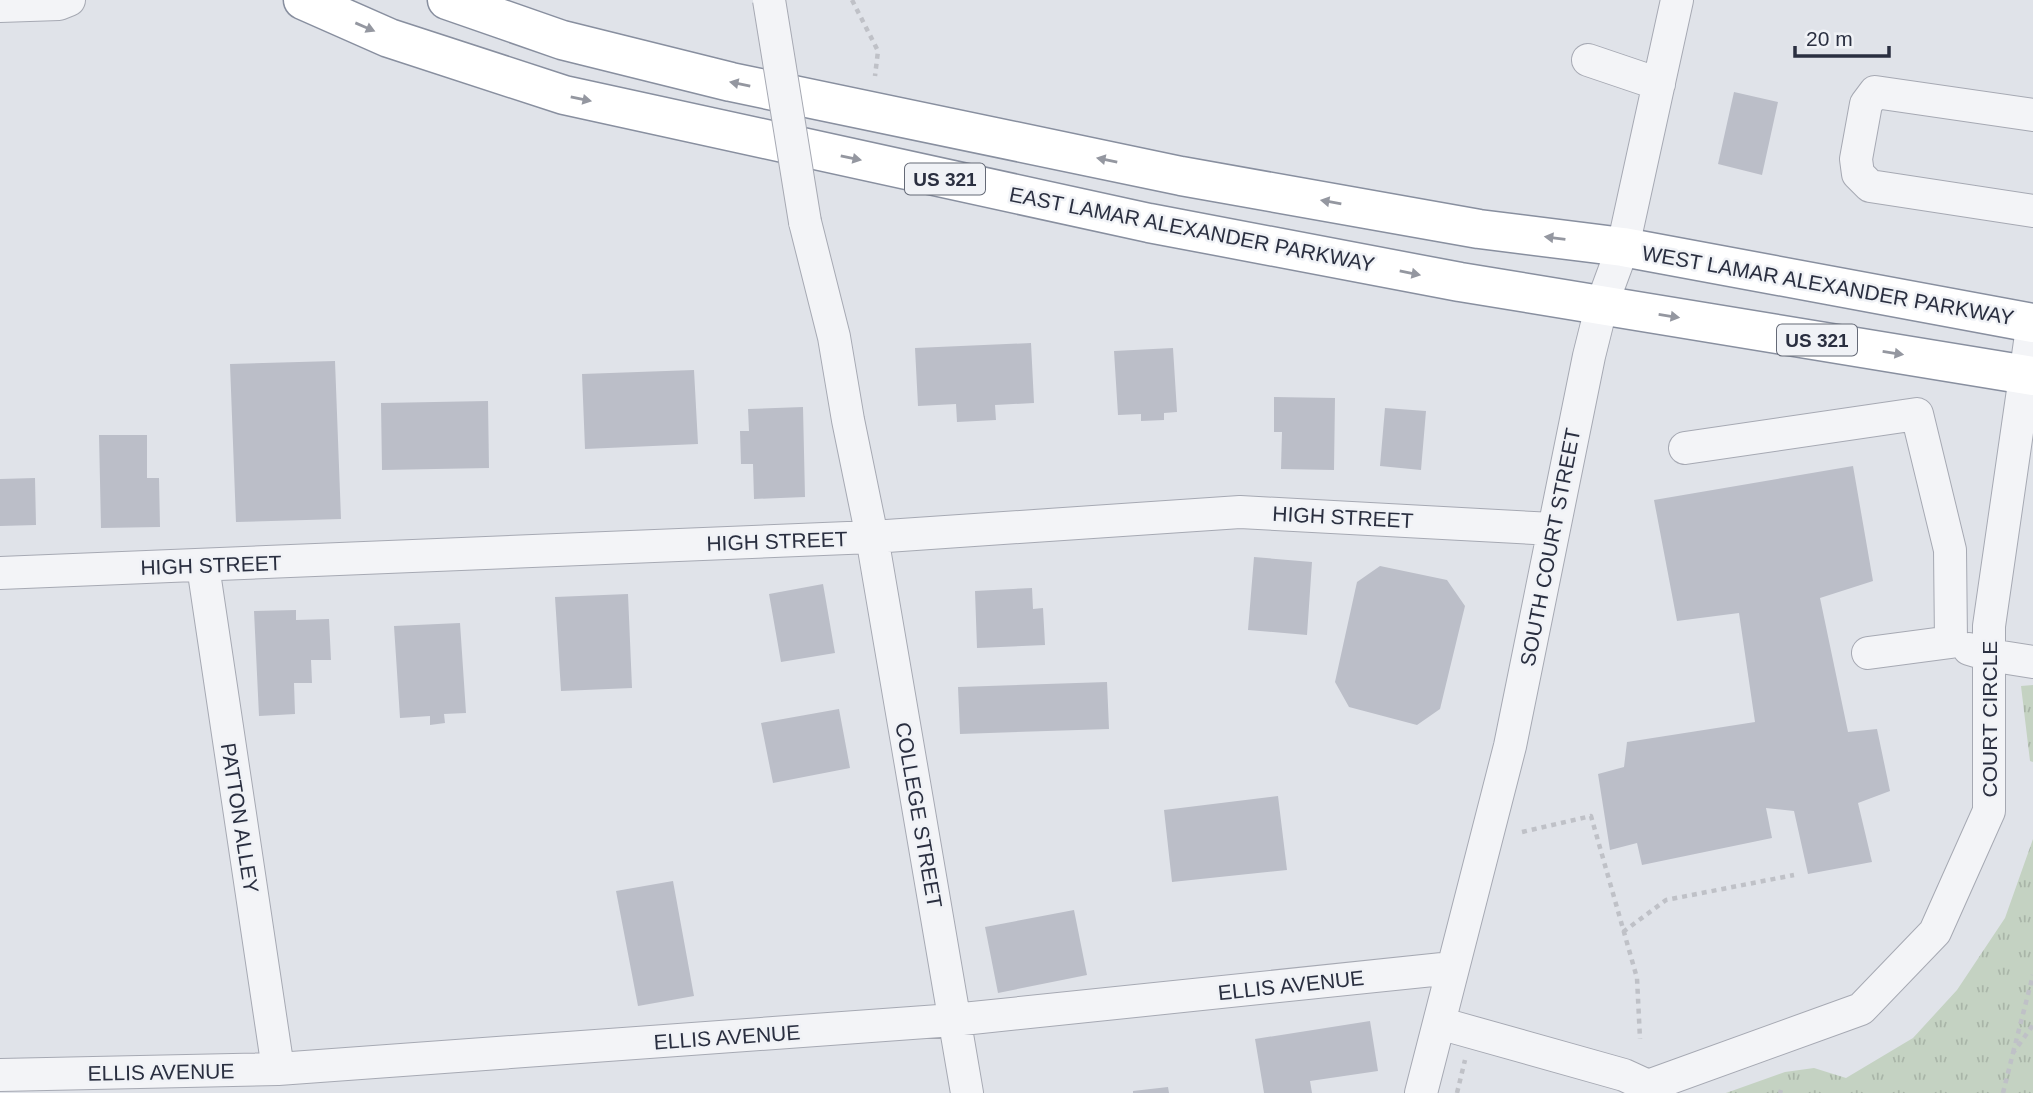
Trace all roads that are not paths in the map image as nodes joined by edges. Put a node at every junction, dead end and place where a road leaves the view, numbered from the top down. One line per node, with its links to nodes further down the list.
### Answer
1 (69, 0): 6 (street)
2 (303, 0): 12 (highway, EAST LAMAR ALEXANDER PARKWAY / US 321, one-way to 12)
3 (447, 0): 11 (highway, US 321, one-way to 3)
4 (769, 0): 17 (street, COLLEGE STREET, bridge)
5 (1677, 0): 8 (street, SOUTH COURT STREET)
6 (0, 6)
7 (1588, 60): 8 (street)
8 (1659, 84): 11 (street, SOUTH COURT STREET)
9 (2033, 115): 10 (street)
10 (2033, 211)
11 (1623, 247): 12 (street, SOUTH COURT STREET); 13 (highway, WEST LAMAR ALEXANDER PARKWAY / US 321)
12 (1602, 304): 14 (highway, US 321, one-way to 14); 16 (street, SOUTH COURT STREET)
13 (2033, 322): 14 (street, COURT CIRCLE)
14 (2029, 376): 22 (street, COURT CIRCLE)
15 (1685, 448): 20 (street)
16 (1553, 529): 17 (street, HIGH STREET); 24 (street, SOUTH COURT STREET)
17 (872, 537): 18 (street, HIGH STREET); 25 (street, COLLEGE STREET)
18 (202, 566): 19 (street, HIGH STREET); 27 (street, PATTON ALLEY)
19 (0, 573)
20 (1951, 642): 21 (street); 22 (street)
21 (1868, 653)
22 (1989, 655): 23 (street); 29 (street, COURT CIRCLE)
23 (2033, 662)
24 (1452, 968): 25 (street, ELLIS AVENUE); 26 (street, SOUTH COURT STREET)
25 (953, 1020): 27 (street, ELLIS AVENUE); 30 (street, COLLEGE STREET)
26 (1439, 1023): 29 (street, COURT CIRCLE); 31 (street, SOUTH COURT STREET)
27 (278, 1069): 28 (street, ELLIS AVENUE)
28 (0, 1075)
29 (1648, 1089)
30 (967, 1093)
31 (1421, 1093)

